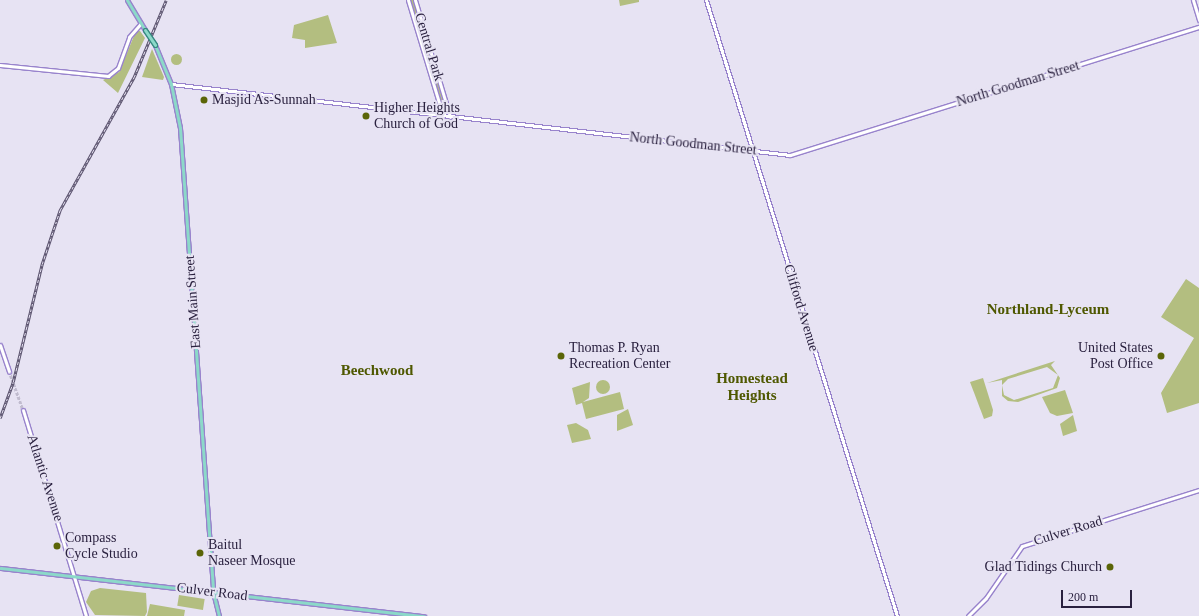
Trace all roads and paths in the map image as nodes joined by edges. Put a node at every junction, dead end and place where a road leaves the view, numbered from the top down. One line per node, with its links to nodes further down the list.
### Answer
1 (127, 0): 7 (main road, East Main Street)
2 (408, 0): 11 (main road, Central Park)
3 (415, 0): 12 (main road, Central Park)
4 (706, 0): 13 (main road, Clifford Avenue)
5 (1193, 0): 6 (main road)
6 (1199, 20)
7 (141, 23): 9 (main road); 10 (main road, East Main Street, bridge)
8 (1199, 27): 13 (main road, North Goodman Street)
9 (0, 65)
10 (171, 84): 11 (main road, North Goodman Street); 20 (main road, East Main Street)
11 (443, 116): 12 (main road, North Goodman Street)
12 (450, 117): 13 (main road, North Goodman Street)
13 (752, 151): 24 (main road, Clifford Avenue)
14 (0, 345): 15 (main road)
15 (9, 371)
16 (23, 410): 19 (main road, Atlantic Avenue)
17 (1199, 490): 25 (main road, Culver Road)
18 (0, 568): 19 (main road, Culver Road)
19 (75, 576): 20 (main road, Culver Road); 21 (main road, Atlantic Avenue)
20 (213, 592): 22 (main road, East Main Street); 23 (main road, Culver Road)
21 (86, 616)
22 (219, 616)
23 (424, 616)
24 (897, 616)
25 (968, 616)

